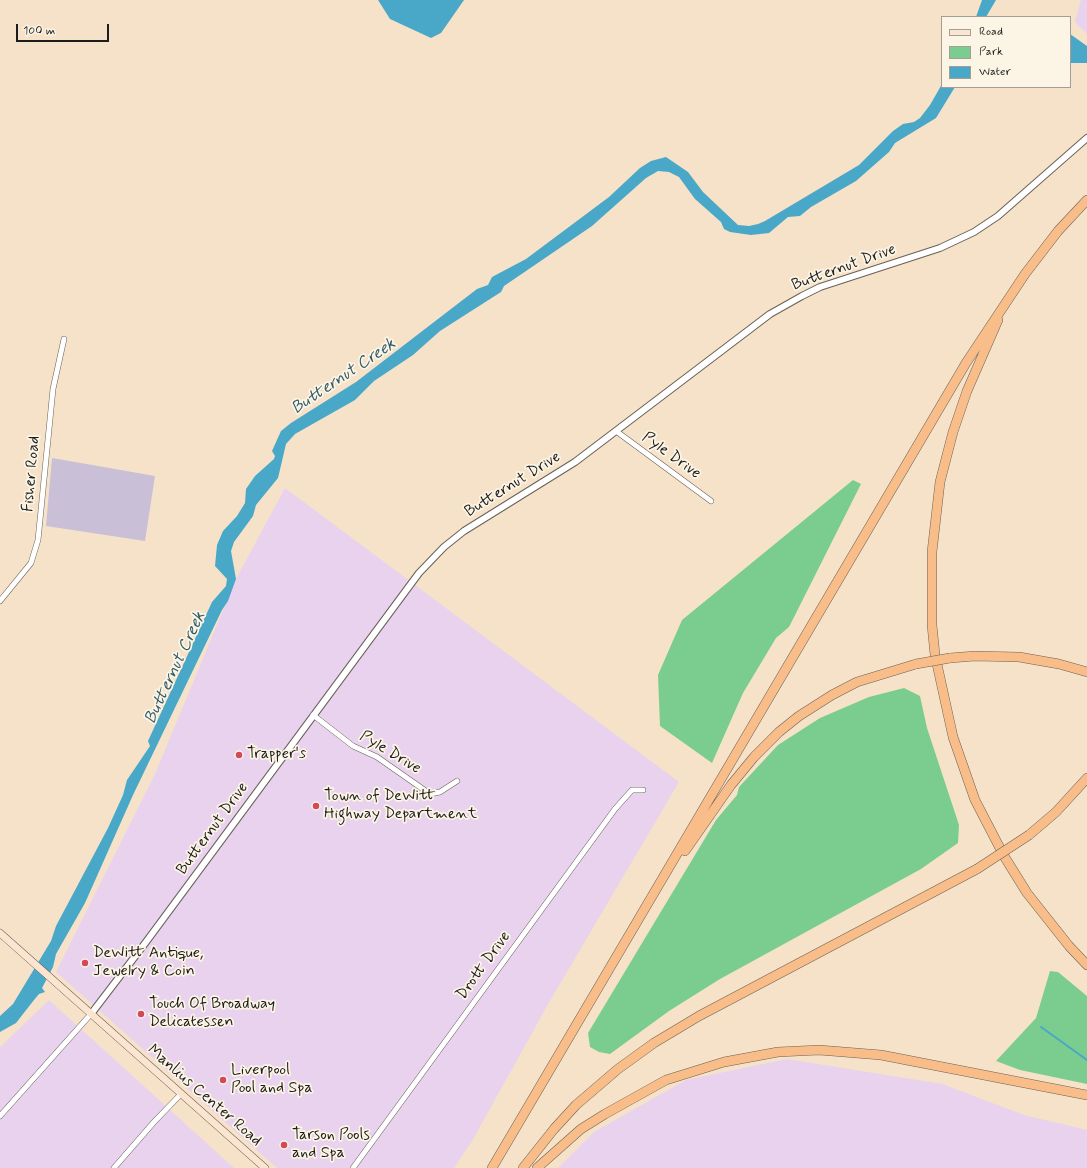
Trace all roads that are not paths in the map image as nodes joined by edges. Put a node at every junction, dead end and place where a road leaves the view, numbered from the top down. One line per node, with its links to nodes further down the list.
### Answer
1 (1087, 138): 5 (street, Butternut Drive)
2 (1087, 200): 3 (highway)
3 (1005, 304): 13 (highway); 15 (highway)
4 (64, 339): 7 (street, Fisher Road)
5 (616, 431): 6 (street, Pyle Drive); 9 (street, Butternut Drive)
6 (711, 501)
7 (0, 601)
8 (1087, 672): 13 (highway, bridge)
9 (313, 715): 11 (street, Pyle Drive); 16 (street, Butternut Drive)
10 (1087, 778): 24 (highway, bridge)
11 (457, 781)
12 (643, 790): 22 (street, Drott Drive)
13 (655, 894): 23 (highway)
14 (0, 933): 16 (main road, Manlius Center Road)
15 (1087, 964)
16 (91, 1014): 17 (main road, Manlius Center Road); 19 (street)
17 (181, 1094): 20 (street); 21 (main road, Manlius Center Road)
18 (1087, 1095): 25 (highway)
19 (0, 1116)
20 (114, 1168)
21 (265, 1168)
22 (353, 1168)
23 (492, 1168)
24 (523, 1168)
25 (537, 1168)

